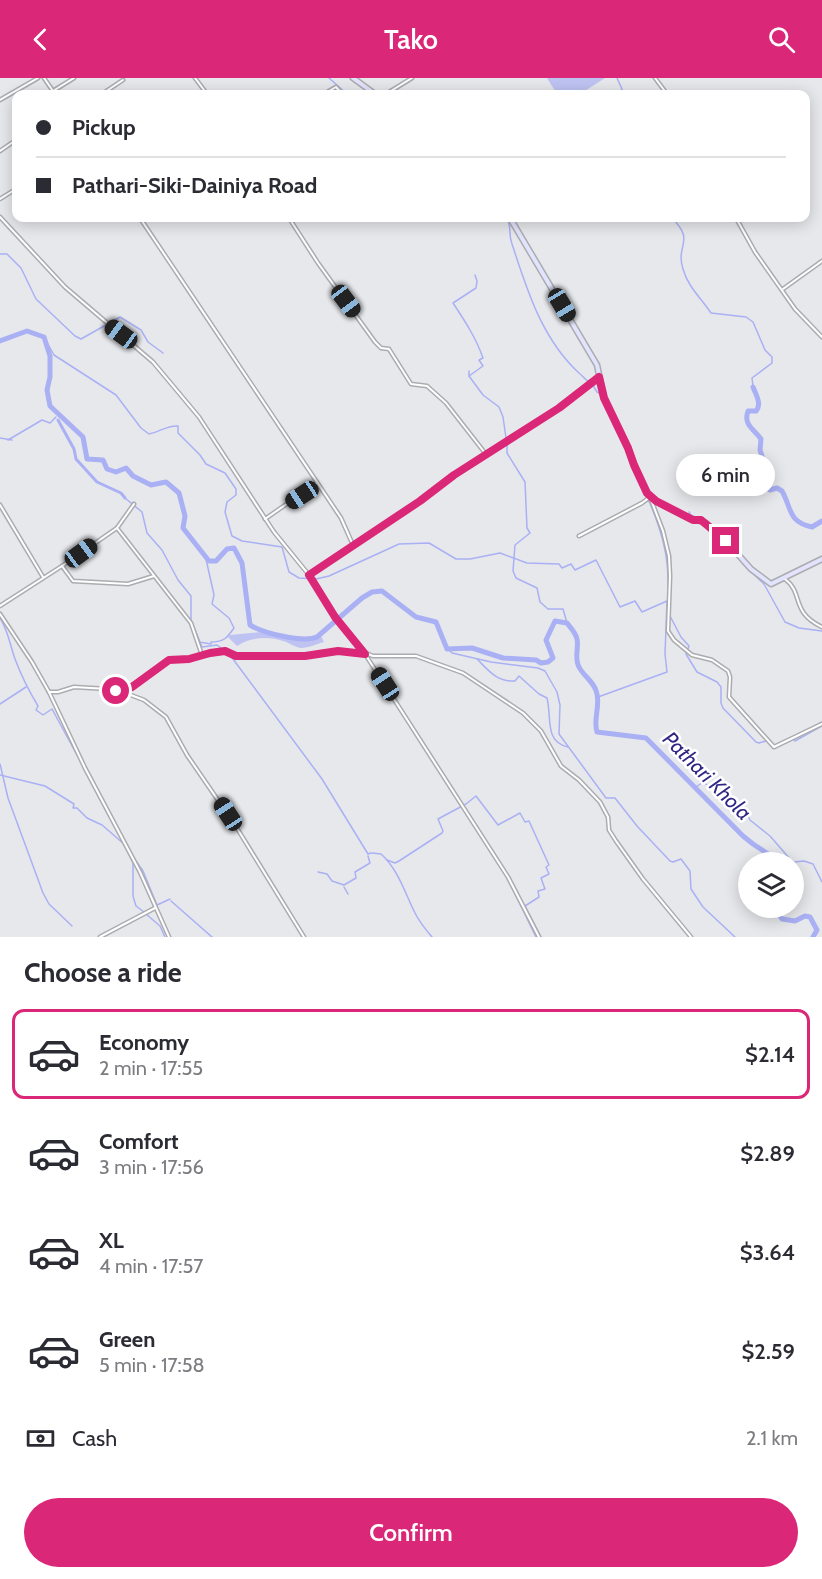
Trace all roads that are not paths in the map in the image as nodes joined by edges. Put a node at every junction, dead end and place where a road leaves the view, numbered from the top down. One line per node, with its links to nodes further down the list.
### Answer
1 (38, 78): 6 (street)
2 (74, 78): 7 (street)
3 (353, 78): 9 (main road)
4 (412, 78): 10 (street)
5 (123, 80): 8 (street)
6 (17, 90)
7 (54, 90)
8 (108, 90)
9 (370, 90)
10 (392, 90)
11 (0, 217): 25 (street)
12 (143, 222): 21 (street)
13 (292, 222): 20 (street)
14 (512, 222): 19 (main road)
15 (738, 222): 17 (street)
16 (822, 261): 17 (street)
17 (783, 290): 18 (street)
18 (822, 338)
19 (599, 377): 20 (street); 22 (main road)
20 (486, 454): 28 (street)
21 (317, 483): 25 (street); 28 (street)
22 (650, 497): 27 (street); 34 (main road); 42 (street)
23 (134, 504): 26 (street)
24 (0, 505): 33 (street)
25 (265, 519): 31 (street)
26 (117, 528): 30 (street); 32 (street)
27 (579, 536)
28 (353, 545): 31 (street)
29 (822, 559): 34 (main road)
30 (62, 566): 32 (street); 33 (street)
31 (309, 575): 38 (street)
32 (154, 576): 39 (street)
33 (43, 577): 35 (street)
34 (785, 579): 37 (street)
35 (0, 606)
36 (0, 614): 41 (street)
37 (822, 627)
38 (365, 654): 39 (street); 47 (street); 48 (street)
39 (202, 655): 40 (street)
40 (125, 690): 41 (street); 46 (street)
41 (49, 692): 43 (street)
42 (822, 724)
43 (155, 908): 44 (street); 45 (street)
44 (99, 937)
45 (169, 937)
46 (304, 937)
47 (539, 937)
48 (691, 937)

